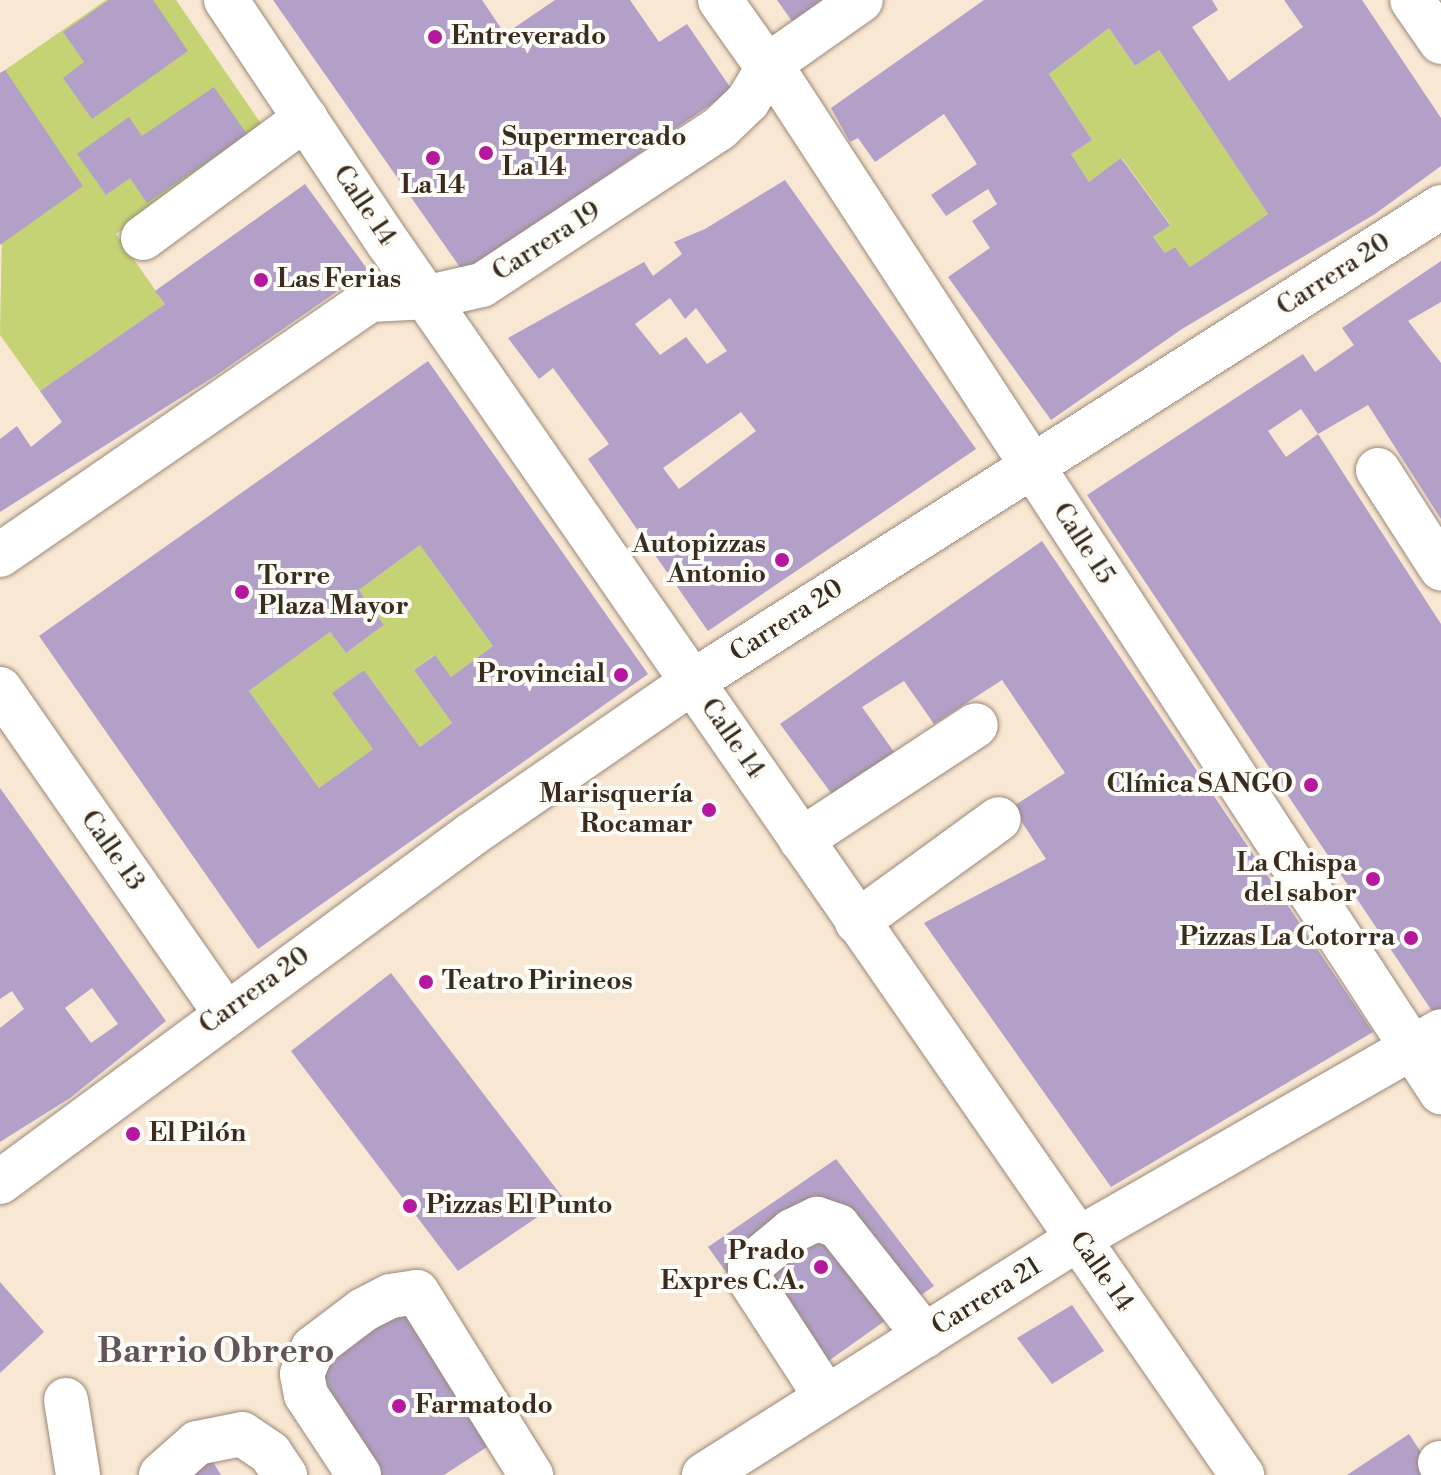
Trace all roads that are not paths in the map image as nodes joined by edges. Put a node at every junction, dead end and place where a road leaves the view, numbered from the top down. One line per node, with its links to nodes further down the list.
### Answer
1 (226, 0): 7 (street, Calle 14)
2 (720, 0): 6 (street, Calle 15)
3 (861, 0): 6 (street, Carrera 19)
4 (1412, 0): 5 (street)
5 (1441, 42)
6 (770, 64): 10 (street, Carrera 19); 11 (street, Calle 15)
7 (306, 118): 9 (street); 10 (street, Calle 14)
8 (1441, 207): 11 (street, Carrera 20)
9 (143, 238)
10 (429, 297): 13 (street, Carrera 19); 15 (street, Calle 14)
11 (1031, 464): 15 (street, Carrera 20); 22 (street, Calle 15)
12 (1378, 470): 14 (street)
13 (0, 555)
14 (1441, 568)
15 (692, 682): 19 (street, Calle 14); 21 (street, Carrera 20)
16 (0, 689): 21 (street, Calle 13)
17 (976, 725): 19 (street)
18 (999, 819): 20 (street)
19 (801, 840): 20 (street, Calle 14)
20 (857, 922): 25 (street, Calle 14)
21 (225, 1013): 24 (street, Carrera 20)
22 (1427, 1040): 23 (street, Calle 15); 25 (street, Carrera 21)
23 (1441, 1092)
24 (0, 1182)
25 (1078, 1239): 26 (street, Carrera 21); 35 (street, Calle 14)
26 (925, 1336): 27 (street, Carrera 21); 27 (street)
27 (826, 1397): 34 (street, Carrera 21)
28 (66, 1400): 29 (street)
29 (78, 1475)
30 (161, 1475): 31 (street)
31 (285, 1475)
32 (359, 1475): 33 (street)
33 (531, 1475)
34 (704, 1475)
35 (1242, 1475)

